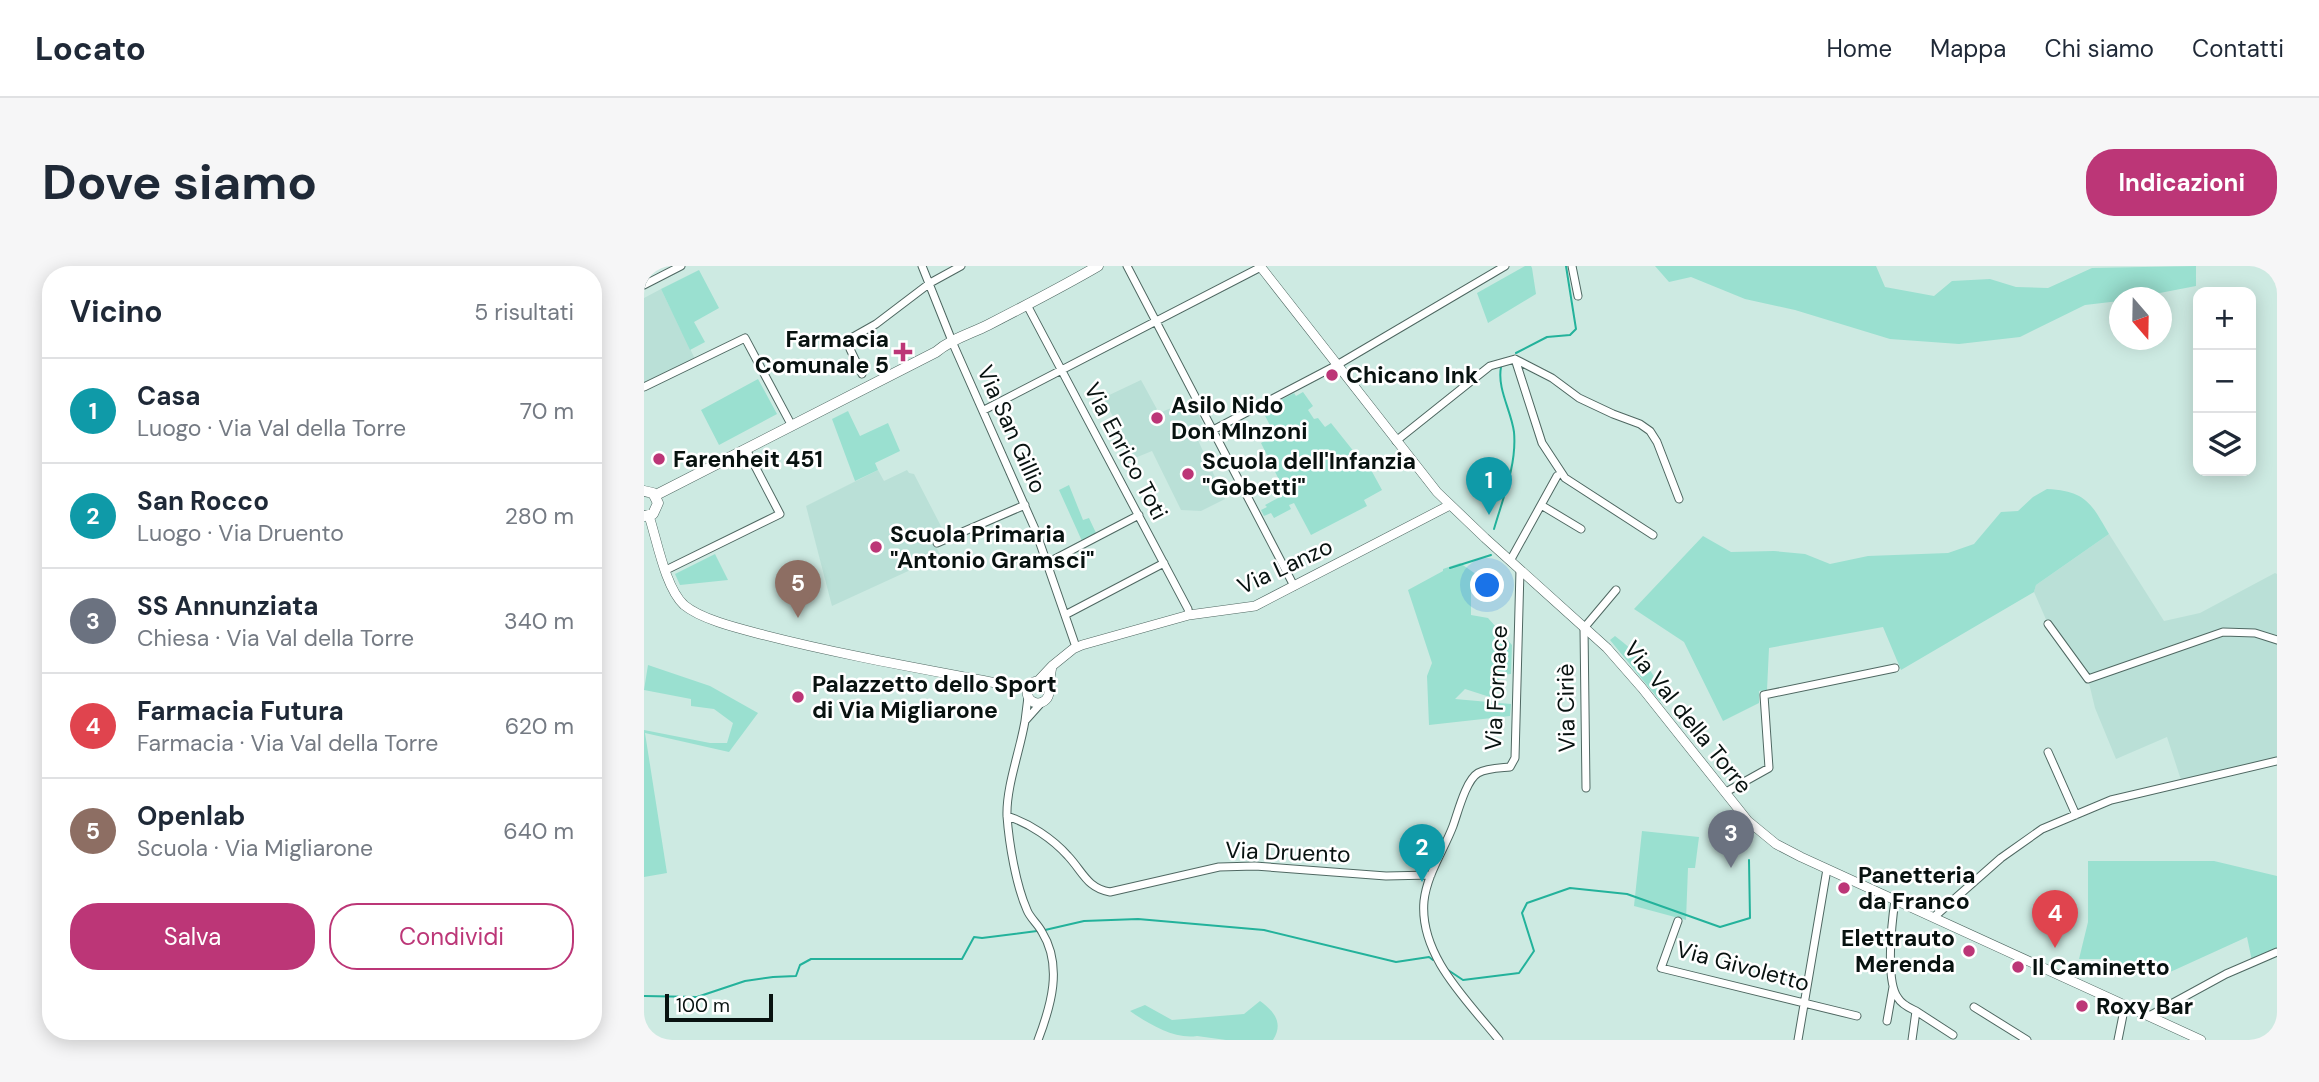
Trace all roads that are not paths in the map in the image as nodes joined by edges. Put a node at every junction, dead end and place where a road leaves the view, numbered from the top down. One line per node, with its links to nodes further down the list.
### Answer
1 (681, 266): 10 (street)
2 (922, 266): 9 (street, Via San Gillio)
3 (961, 266): 9 (street)
4 (1100, 266): 12 (main road)
5 (1127, 266): 13 (street)
6 (1504, 266): 16 (street)
7 (1572, 266): 11 (street)
8 (1260, 267): 13 (street); 16 (street, Via Val della Torre)
9 (930, 284): 14 (street, Via San Gillio); 18 (street)
10 (644, 285)
11 (1578, 296)
12 (1027, 305): 14 (main road); 17 (street, Via Enrico Toti)
13 (1157, 321): 17 (street); 22 (street)
14 (953, 344): 20 (street, Via San Gillio); 21 (main road)
15 (1515, 359): 23 (street); 28 (street); 35 (street)
16 (1337, 365): 22 (street); 23 (street, Via Val della Torre)
17 (1061, 370): 20 (street); 32 (street, Via Enrico Toti)
18 (862, 374)
19 (644, 387): 21 (street)
20 (984, 410): 29 (street, Via San Gillio)
21 (792, 426): 24 (main road)
22 (1213, 430): 42 (street)
23 (1396, 441): 30 (street, Via Val della Torre)
24 (746, 449): 27 (main road); 40 (street)
25 (1557, 476): 31 (street)
26 (644, 491): 27 (main road)
27 (656, 495): 33 (main road)
28 (1678, 499)
29 (1025, 505): 36 (street); 38 (street, Via San Gillio)
30 (1450, 505): 37 (street, Via Val della Torre); 42 (street, Via Lanzo)
31 (1541, 505): 34 (street); 37 (street)
32 (1139, 515): 38 (street); 39 (street, Via Enrico Toti)
33 (646, 516): 40 (street)
34 (1581, 529)
35 (1653, 536)
36 (937, 543)
37 (1510, 561): 41 (street, Via Val della Torre)
38 (1047, 563): 44 (street, Via San Gillio)
39 (1164, 563): 44 (street); 45 (street, Via Enrico Toti)
40 (666, 570): 53 (street)
41 (1520, 570): 47 (street, Via Val della Torre); 65 (street, Via Fornace)
42 (1294, 586): 45 (street, Via Lanzo)
43 (1616, 590): 47 (street)
44 (1065, 615): 49 (street, Via San Gillio)
45 (1189, 615): 49 (street, Via Lanzo)
46 (2048, 624): 48 (street)
47 (1584, 628): 60 (street, Via Ciriè); 61 (street, Via Val della Torre)
48 (2277, 640)
49 (1076, 648): 50 (street, Via Lanzo)
50 (1052, 666): 52 (street, Via Lanzo); 54 (street)
51 (1895, 668): 61 (street)
52 (1034, 683): 53 (street); 54 (street); 55 (street)
53 (1012, 686): 55 (street)
54 (1048, 689): 56 (street)
55 (1028, 696): 56 (street); 57 (street)
56 (1042, 702): 57 (street)
57 (1026, 721): 63 (street)
58 (2048, 752): 62 (street)
59 (2277, 761): 62 (street)
60 (1586, 788)
61 (1726, 792): 64 (street, Via Val della Torre)
62 (2076, 815): 67 (street)
63 (1007, 816): 65 (street, Via Druento); 79 (street)
64 (1827, 869): 66 (street, Via Val della Torre); 71 (street)
65 (1431, 875): 80 (street, Via Fornace)
66 (1895, 900): 67 (street, Via Val della Torre); 70 (street)
67 (1934, 918): 72 (street, Via Val della Torre)
68 (1678, 921): 71 (street, Via Givoletto)
69 (2277, 952): 76 (street)
70 (1893, 987): 74 (street); 77 (street)
71 (1805, 1003): 75 (street, Via Givoletto); 81 (street)
72 (2126, 1005): 76 (street, Via Val della Torre); 84 (street)
73 (1975, 1007): 83 (street)
74 (1916, 1012): 78 (street); 82 (street)
75 (1857, 1016)
76 (2149, 1016): 85 (street, Via Val della Torre)
77 (1887, 1021)
78 (1953, 1035)
79 (1038, 1040)
80 (1499, 1040)
81 (1798, 1040)
82 (1912, 1040)
83 (2027, 1040)
84 (2118, 1040)
85 (2201, 1040)

